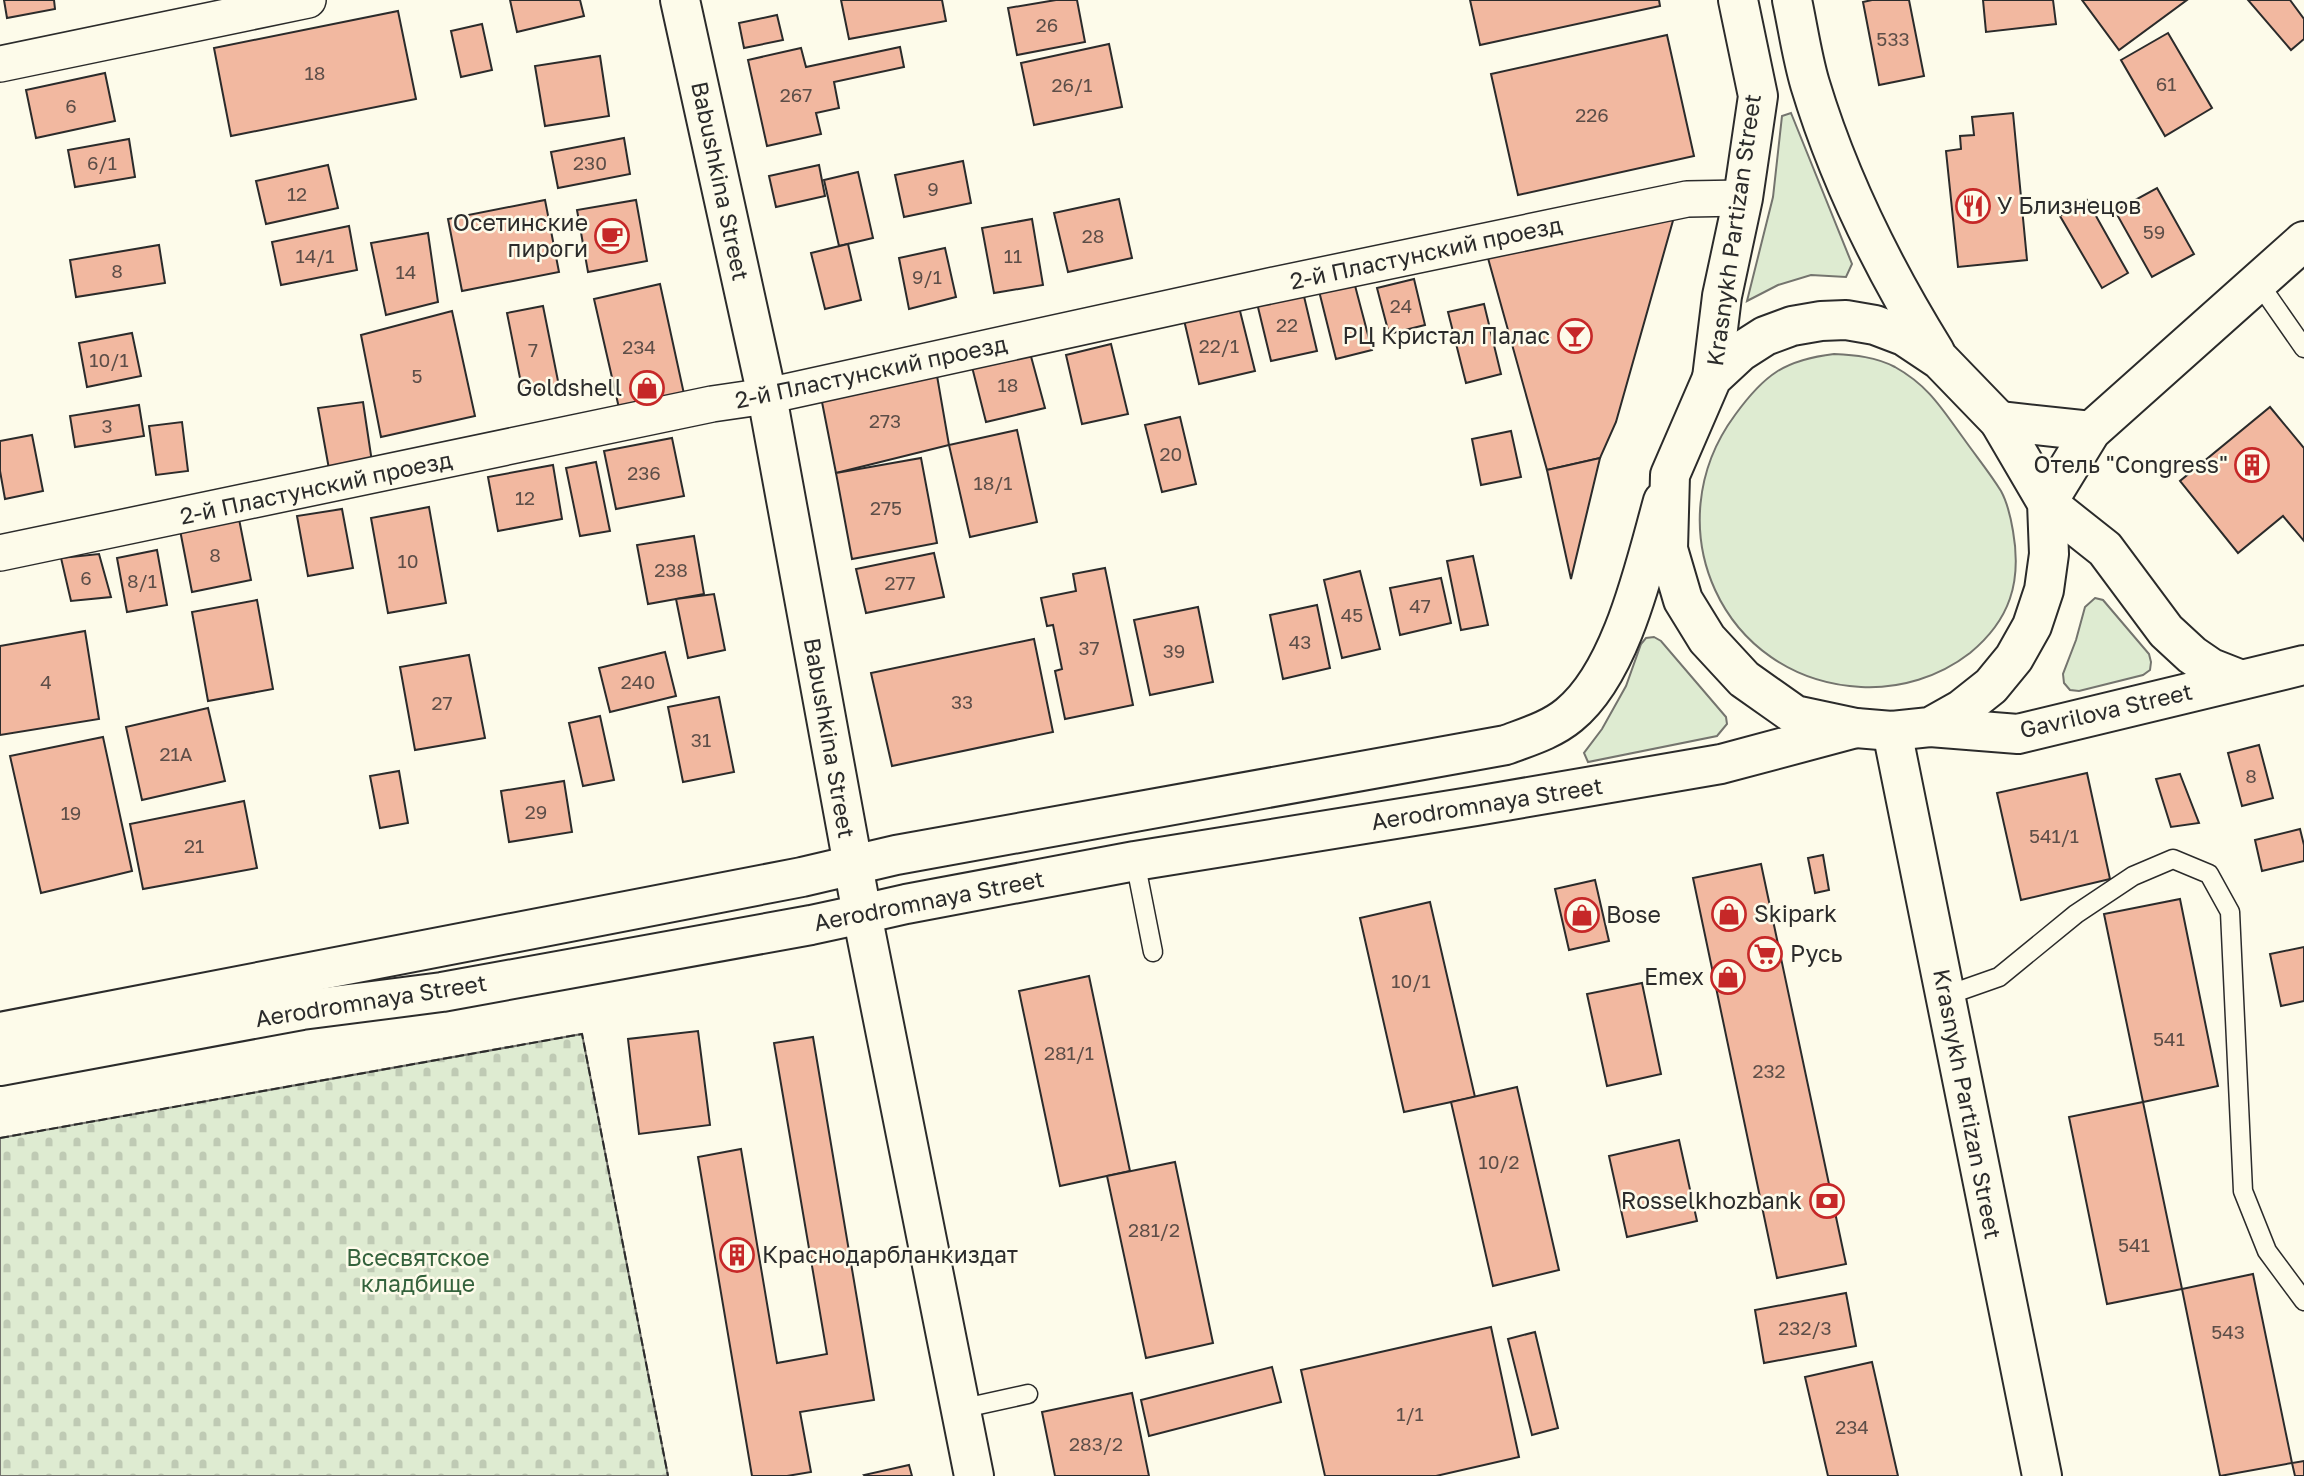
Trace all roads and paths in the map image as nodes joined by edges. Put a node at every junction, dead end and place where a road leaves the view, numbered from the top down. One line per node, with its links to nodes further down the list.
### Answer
1 (308, 0): 5 (street)
2 (680, 0): 12 (street, Babushkina Street)
3 (1738, 0): 6 (street, Krasnykh Partizan Street)
4 (1792, 0): 10 (street)
5 (0, 64)
6 (1743, 198): 11 (street, Krasnykh Partizan Street); 12 (street, 2-й Пластунский проезд)
7 (2304, 241): 8 (street)
8 (2258, 282): 9 (lane); 14 (street)
9 (2304, 348)
10 (1940, 360): 11 (street); 13 (street)
11 (1713, 379): 15 (street)
12 (767, 396): 17 (street, 2-й Пластунский проезд); 23 (street, Babushkina Street)
13 (1999, 421): 14 (street); 16 (street)
14 (2091, 430): 16 (street)
15 (1670, 475): 21 (street); 23 (street, Aerodromnaya Street)
16 (2047, 503): 19 (street, Gavrilova Street); 20 (street)
17 (0, 553)
18 (2304, 665): 19 (street, Gavrilova Street)
19 (2239, 679): 20 (street, Gavrilova Street)
20 (1930, 727): 21 (street)
21 (1874, 729): 22 (street, Aerodromnaya Street); 26 (street, Krasnykh Partizan Street)
22 (1135, 861): 24 (street, Aerodromnaya Street); 25 (lane)
23 (852, 866): 24 (street, Babushkina Street); 27 (street, Aerodromnaya Street)
24 (862, 914): 28 (street, Aerodromnaya Street); 31 (street, Babushkina Street)
25 (1153, 952)
26 (1945, 996): 29 (lane); 33 (street, Krasnykh Partizan Street)
27 (0, 1032)
28 (0, 1066)
29 (2304, 1301)
30 (1028, 1394): 31 (lane)
31 (960, 1409): 32 (street, Babushkina Street)
32 (974, 1476)
33 (2042, 1476)

